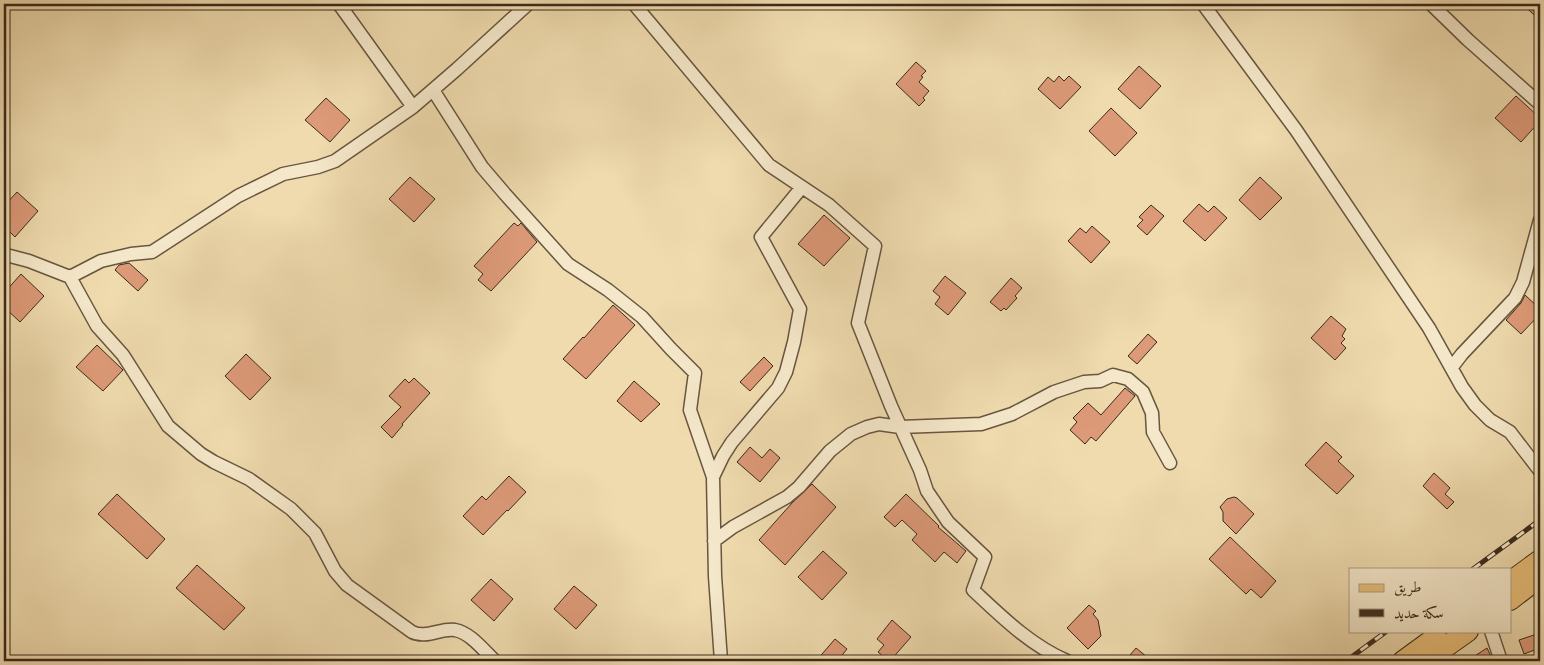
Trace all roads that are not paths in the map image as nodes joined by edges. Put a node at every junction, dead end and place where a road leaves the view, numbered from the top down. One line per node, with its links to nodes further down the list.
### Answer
1 (339, 4): 8 (street)
2 (528, 4): 6 (street)
3 (634, 4): 9 (street)
4 (1203, 4): 13 (street)
5 (1431, 4): 7 (street)
6 (433, 90): 8 (street); 17 (street)
7 (1540, 104)
8 (414, 107): 12 (street)
9 (802, 187): 14 (street); 17 (street)
10 (1540, 220): 13 (street)
11 (4, 256): 12 (street)
12 (70, 277): 26 (street)
13 (1452, 367): 16 (street)
14 (900, 427): 15 (street); 18 (street); 28 (street)
15 (1170, 463)
16 (1540, 471)
17 (713, 477): 18 (street)
18 (714, 541): 27 (street)
19 (1540, 560): 21 (main road)
20 (1540, 577): 22 (main road)
21 (1512, 581)
22 (1512, 598)
23 (1443, 632): 29 (main road)
24 (1467, 632): 30 (main road)
25 (1491, 632): 31 (street)
26 (495, 661)
27 (721, 661)
28 (1067, 661)
29 (1404, 661)
30 (1426, 661)
31 (1501, 661)

